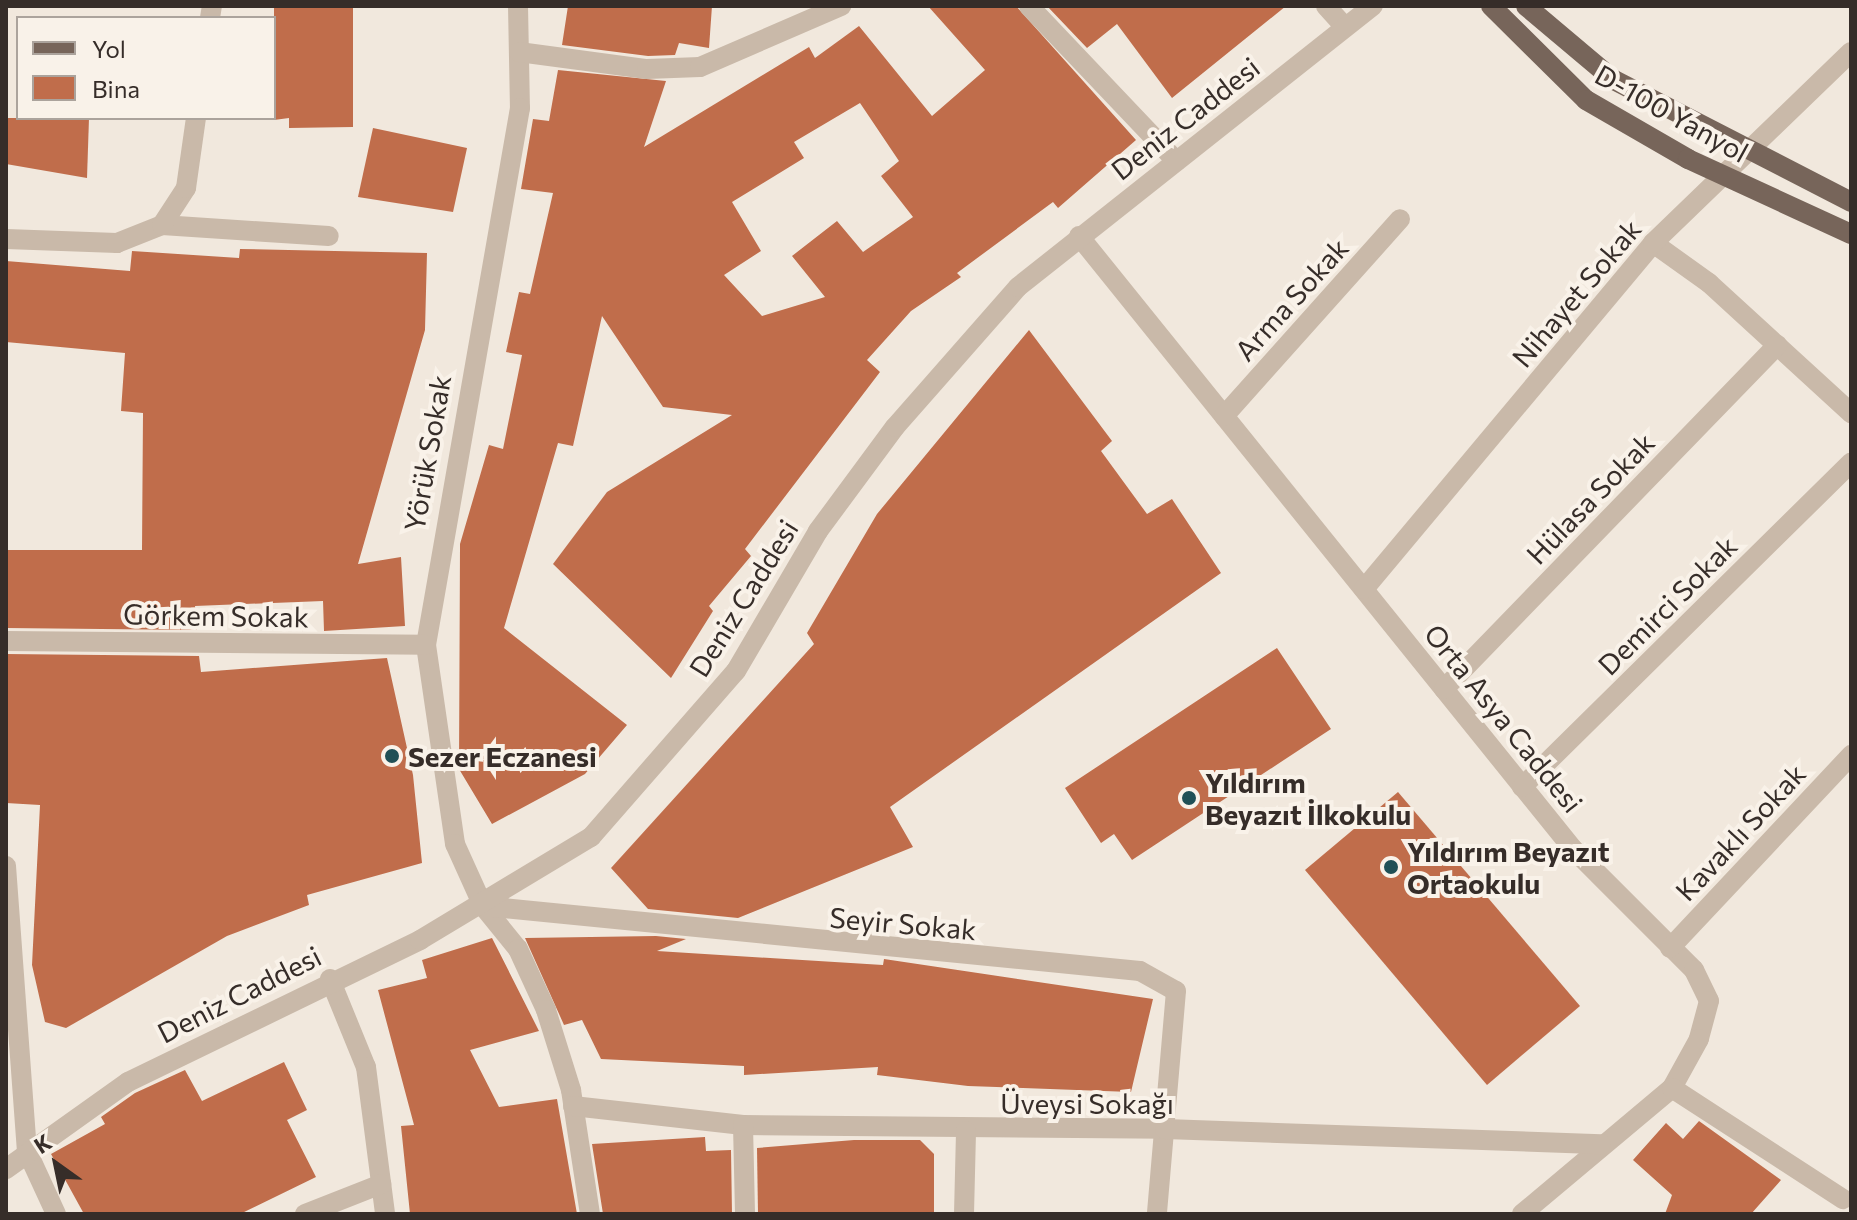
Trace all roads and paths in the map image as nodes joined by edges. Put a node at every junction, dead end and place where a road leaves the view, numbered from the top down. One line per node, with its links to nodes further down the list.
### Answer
1 (518, 6): 9 (street, Yörük Sokak)
2 (1029, 6): 13 (street)
3 (1326, 6): 8 (street)
4 (1373, 6): 8 (street, Deniz Caddesi)
5 (1491, 6): 14 (main road, D-100 Yanyol)
6 (1526, 6): 12 (main road, D-100 Yanyol)
7 (830, 8): 9 (street)
8 (1345, 27): 13 (street, Deniz Caddesi)
9 (519, 52): 29 (street, Yörük Sokak)
10 (1851, 52): 12 (street, Nihayet Sokak)
11 (196, 120): 17 (street)
12 (1746, 150): 14 (street, Nihayet Sokak); 15 (main road, D-100 Yanyol)
13 (1176, 161): 20 (street, Deniz Caddesi)
14 (1724, 176): 18 (main road, D-100 Yanyol); 22 (street, Nihayet Sokak)
15 (1851, 202)
16 (1400, 219): 25 (street, Arma Sokak)
17 (162, 225): 19 (street); 21 (street)
18 (1851, 234)
19 (329, 236)
20 (1079, 236): 25 (street, Orta Asya Caddesi); 34 (street, Deniz Caddesi)
21 (6, 239)
22 (1653, 243): 23 (street); 27 (street, Nihayet Sokak)
23 (1777, 345): 24 (street); 30 (street, Hülasa Sokak)
24 (1851, 413)
25 (1224, 416): 27 (street, Orta Asya Caddesi)
26 (1851, 463): 32 (street, Demirci Sokak)
27 (1364, 589): 30 (street, Orta Asya Caddesi)
28 (6, 641): 29 (street, Görkem Sokak)
29 (426, 645): 34 (street, Yörük Sokak)
30 (1444, 689): 32 (street, Orta Asya Caddesi)
31 (1851, 755): 35 (street, Kavaklı Sokak)
32 (1522, 787): 35 (street, Orta Asya Caddesi)
33 (6, 866): 43 (street)
34 (483, 906): 36 (street, Deniz Caddesi); 38 (street, Yörük Sokak); 40 (street, Seyir Sokak)
35 (1670, 948): 37 (street, Orta Asya Caddesi)
36 (330, 979): 43 (street, Deniz Caddesi); 45 (street)
37 (1672, 1088): 42 (street, Orta Asya Caddesi); 46 (street)
38 (573, 1106): 39 (street, Üveysi Sokağı); 50 (street, Yörük Sokak)
39 (743, 1125): 41 (street, Üveysi Sokağı); 51 (street)
40 (1165, 1129): 41 (street, Üveysi Sokağı); 42 (street, Üveysi Sokağı); 53 (street)
41 (966, 1131): 52 (street)
42 (1601, 1144): 54 (street, Orta Asya Caddesi)
43 (27, 1151): 44 (street, Deniz Caddesi); 47 (street)
44 (6, 1169)
45 (381, 1184): 48 (street); 49 (street)
46 (1842, 1201)
47 (56, 1214)
48 (305, 1214)
49 (385, 1214)
50 (590, 1214)
51 (745, 1214)
52 (964, 1214)
53 (1157, 1214)
54 (1522, 1214)

